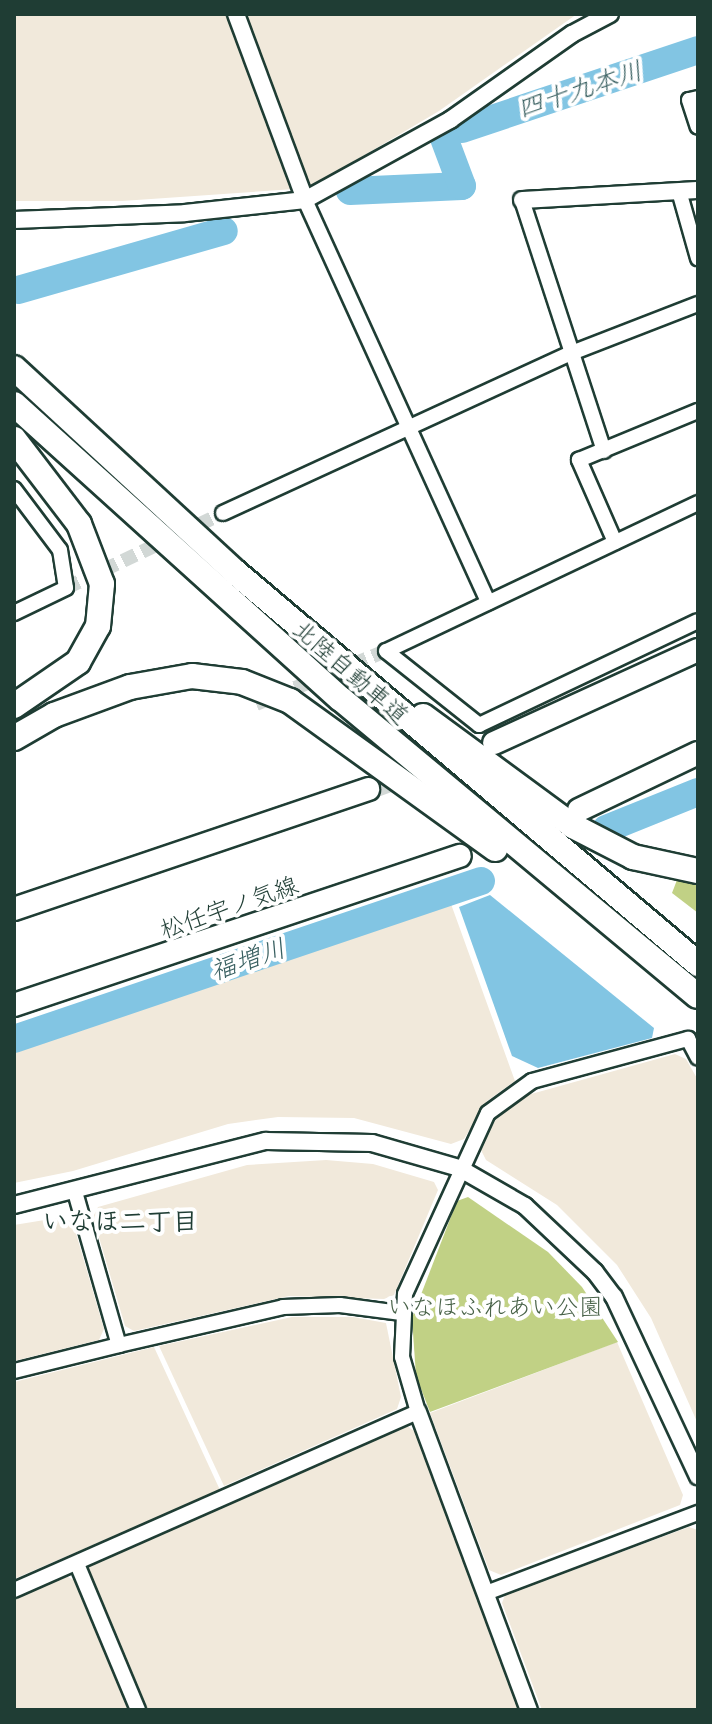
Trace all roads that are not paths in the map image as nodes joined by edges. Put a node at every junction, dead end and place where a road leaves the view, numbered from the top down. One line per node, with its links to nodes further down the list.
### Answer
1 (236, 14): 7 (street)
2 (610, 14): 7 (street)
3 (698, 98): 4 (street)
4 (698, 127)
5 (698, 190): 6 (street)
6 (679, 191): 8 (street); 10 (street)
7 (305, 200): 9 (street); 16 (street)
8 (522, 200): 12 (street)
9 (14, 220)
10 (698, 258)
11 (698, 304): 12 (street)
12 (569, 354): 16 (street); 18 (street)
13 (14, 368): 23 (highway, 北陸自動車道)
14 (14, 404): 41 (highway, 北陸自動車道)
15 (698, 411): 18 (street)
16 (405, 427): 21 (street); 24 (street)
17 (14, 439): 28 (highway)
18 (604, 451): 22 (street)
19 (14, 489): 25 (street)
20 (698, 503): 22 (street)
21 (223, 513)
22 (615, 542): 24 (street)
23 (234, 571): 39 (highway); 42 (highway, 北陸自動車道)
24 (488, 602): 26 (street)
25 (14, 613)
26 (698, 621)
27 (698, 650): 34 (main road)
28 (43, 690): 29 (highway); 30 (highway)
29 (14, 695)
30 (14, 706)
31 (54, 715): 32 (highway); 33 (highway); 41 (highway)
32 (14, 725)
33 (14, 738)
34 (494, 743)
35 (698, 753): 37 (main road)
36 (368, 789): 40 (main road)
37 (579, 810)
38 (460, 856): 44 (main road, 松任宇ノ気線)
39 (698, 871)
40 (14, 909)
41 (657, 963): 43 (highway, 北陸自動車道)
42 (698, 964)
43 (698, 996)
44 (14, 1005)
45 (693, 1042): 46 (street); 47 (street)
46 (698, 1058)
47 (459, 1168): 48 (street); 50 (street); 54 (street)
48 (75, 1192): 49 (street); 51 (street)
49 (14, 1205)
50 (401, 1313): 51 (street); 53 (street)
51 (119, 1345): 52 (street)
52 (14, 1371)
53 (418, 1412): 56 (street); 58 (street)
54 (698, 1476)
55 (698, 1513): 58 (street)
56 (77, 1564): 57 (street); 59 (street)
57 (14, 1590)
58 (486, 1593): 60 (street)
59 (138, 1710)
60 (529, 1710)

